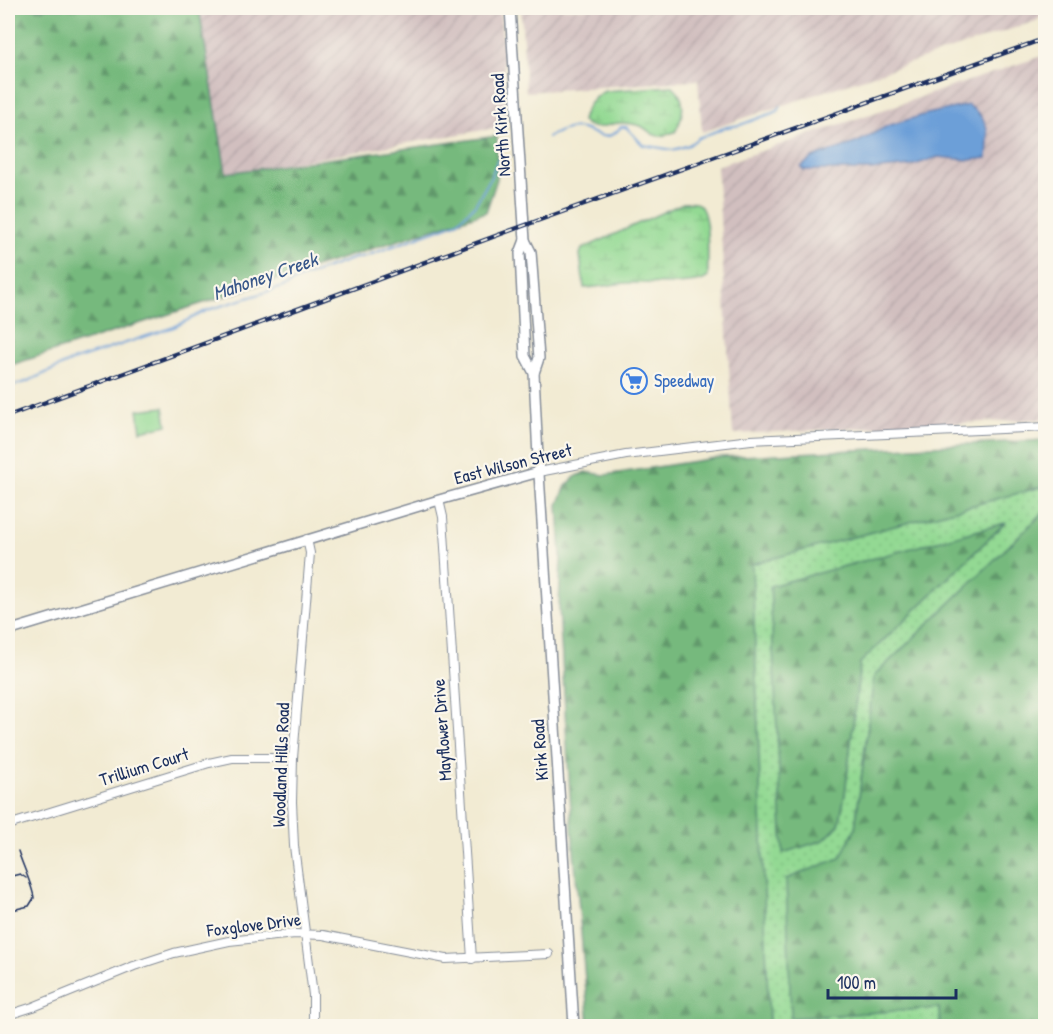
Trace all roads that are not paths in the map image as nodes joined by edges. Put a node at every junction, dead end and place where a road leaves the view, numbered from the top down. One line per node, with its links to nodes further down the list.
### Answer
1 (510, 8): 3 (street, North Kirk Road)
2 (1046, 426): 3 (street, East Wilson Street)
3 (539, 472): 4 (street, East Wilson Street); 14 (street, Kirk Road)
4 (439, 500): 5 (street, East Wilson Street); 11 (street, Mayflower Drive)
5 (307, 539): 6 (street, East Wilson Street); 7 (street, Woodland Hills Road)
6 (8, 631)
7 (293, 758): 8 (street, Trillium Court); 9 (street, Woodland Hills Road)
8 (8, 825)
9 (305, 933): 11 (street, Foxglove Drive); 12 (street, Foxglove Drive); 13 (street, Woodland Hills Road)
10 (549, 954): 11 (street, Foxglove Drive)
11 (472, 959)
12 (8, 1015)
13 (313, 1026)
14 (574, 1026)

